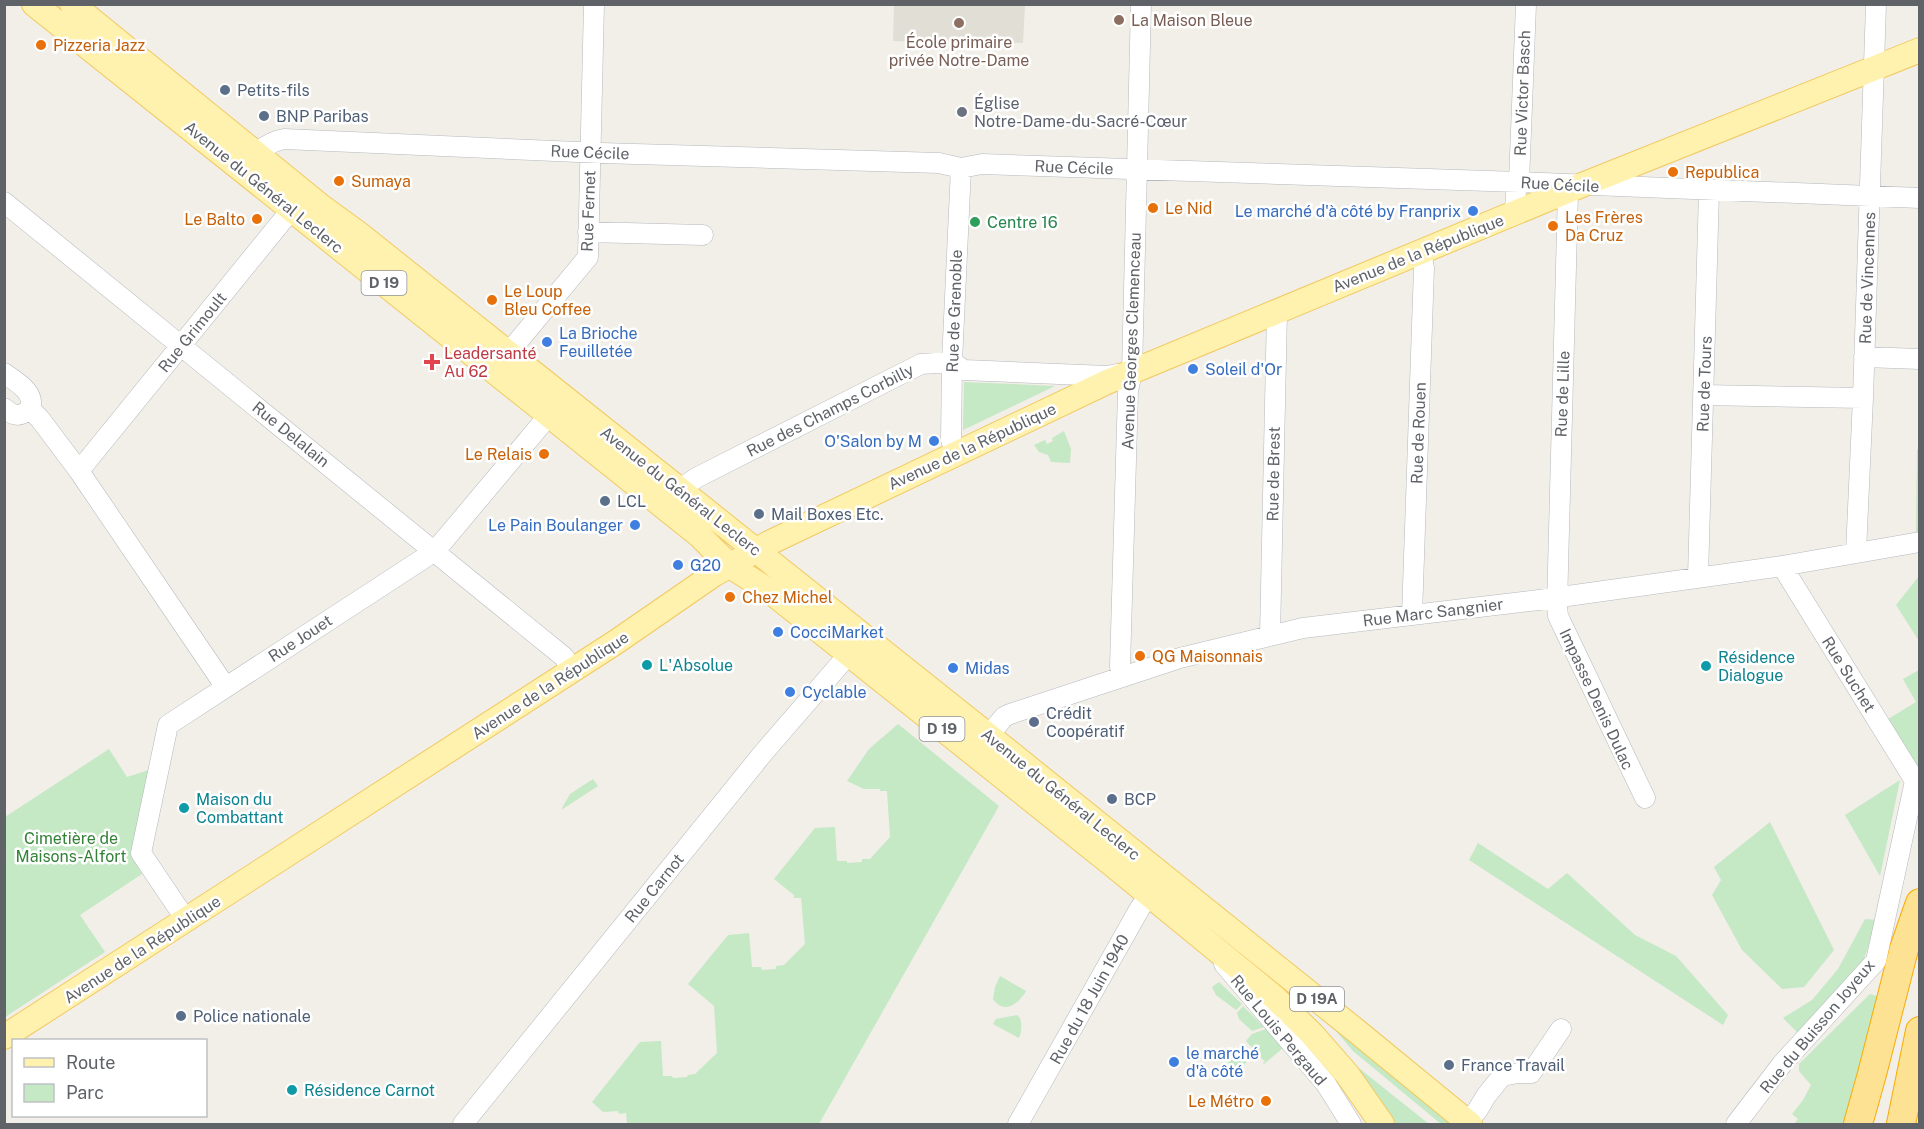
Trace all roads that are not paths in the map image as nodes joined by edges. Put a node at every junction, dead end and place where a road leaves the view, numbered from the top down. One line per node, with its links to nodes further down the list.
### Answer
1 (34, 4): 10 (main road, Avenue du Général Leclerc / D 19)
2 (72, 4): 10 (main road, Avenue du Général Leclerc / D 19)
3 (594, 4): 9 (street, Rue Fernet)
4 (1142, 4): 12 (street, Avenue Georges Clemenceau)
5 (1526, 4): 13 (street, Rue Victor Basch)
6 (1876, 4): 8 (street, Rue de Vincennes)
7 (1920, 50): 8 (main road, Avenue de la République)
8 (1873, 68): 14 (main road, Avenue de la République); 16 (street, Rue de Vincennes)
9 (591, 152): 10 (street, Rue Cécile); 11 (street, Rue Cécile); 21 (street, Rue Fernet)
10 (249, 161): 18 (main road, Avenue du Général Leclerc / D 19)
11 (960, 168): 12 (street, Rue Cécile); 28 (street, Rue de Grenoble)
12 (1136, 169): 13 (street, Rue Cécile); 30 (street, Avenue Georges Clemenceau)
13 (1519, 182): 14 (street, Rue Cécile); 20 (street, Rue Victor Basch)
14 (1575, 188): 15 (street, Rue Cécile); 20 (main road, Avenue de la République); 48 (street, Rue de Lille)
15 (1709, 191): 16 (street, Rue Cécile); 32 (street, Rue de Tours)
16 (1869, 197): 17 (street, Rue Cécile); 26 (street, Rue de Vincennes)
17 (1920, 198)
18 (299, 201): 25 (street, Rue Grimoult); 29 (main road, Avenue du Général Leclerc / D 19)
19 (4, 202): 25 (street, Rue Delalain)
20 (1515, 213): 23 (main road, Avenue de la République)
21 (588, 232): 22 (street); 29 (street, Rue Fernet)
22 (703, 236)
23 (1421, 252): 24 (main road, Avenue de la République); 49 (street, Rue de Rouen)
24 (1277, 311): 30 (main road, Avenue de la République); 50 (street, Rue de Brest)
25 (182, 345): 39 (street, Rue Grimoult); 43 (street, Rue Delalain)
26 (1864, 357): 27 (street); 33 (street, Rue de Vincennes)
27 (1920, 359)
28 (952, 362): 30 (street, Rue des Champs Corbilly); 38 (street, Rue de Grenoble); 40 (street, Rue des Champs Corbilly)
29 (501, 363): 36 (main road, Avenue du Général Leclerc / D 19); 37 (main road, Avenue du Général Leclerc / D 19)
30 (1132, 372): 38 (main road, Avenue de la République); 54 (street, Avenue Georges Clemenceau)
31 (4, 373): 35 (street)
32 (1703, 395): 33 (street); 47 (street, Rue de Tours)
33 (1863, 398): 44 (street, Rue de Vincennes)
34 (4, 408): 35 (street)
35 (35, 414): 39 (street)
36 (583, 414): 37 (street); 40 (main road, Avenue du Général Leclerc / D 19)
37 (549, 416): 43 (street, Rue Jouet); 45 (main road, Avenue du Général Leclerc / D 19)
38 (956, 454): 42 (main road, Avenue de la République)
39 (79, 471): 55 (street)
40 (680, 490): 42 (main road, Avenue du Général Leclerc / D 19)
41 (1920, 542): 44 (street, Rue Marc Sangnier)
42 (756, 550): 45 (main road, Avenue de la République); 51 (main road, Avenue du Général Leclerc / D 19)
43 (435, 551): 53 (street, Rue Delalain); 55 (street, Rue Jouet)
44 (1856, 552): 46 (street, Rue Marc Sangnier)
45 (730, 566): 52 (main road, Avenue du Général Leclerc / D 19); 53 (main road, Avenue de la République)
46 (1782, 566): 47 (street, Rue Marc Sangnier); 58 (street, Rue Suchet)
47 (1698, 577): 48 (street, Rue Marc Sangnier)
48 (1557, 597): 49 (street, Rue Marc Sangnier); 59 (street, Impasse Denis Dulac)
49 (1412, 615): 50 (street, Rue Marc Sangnier)
50 (1270, 636): 54 (street, Rue Marc Sangnier)
51 (874, 645): 52 (main road); 56 (main road, Avenue du Général Leclerc / D 19)
52 (848, 655): 57 (main road, Avenue du Général Leclerc / D 19); 69 (street, Rue Carnot)
53 (572, 670): 63 (main road, Avenue de la République)
54 (1124, 676): 56 (street, Rue Marc Sangnier)
55 (225, 686): 63 (street, Rue Jouet)
56 (988, 736): 57 (street, Rue Marc Sangnier); 60 (main road, Avenue du Général Leclerc / D 19)
57 (973, 754): 61 (main road, Avenue du Général Leclerc / D 19)
58 (1915, 781): 73 (street, Rue du Buisson Joyeux)
59 (1645, 798)
60 (1163, 875): 61 (street, Rue du 18 Juin 1940); 68 (main road, Avenue du Général Leclerc / D 19A)
61 (1149, 896): 64 (main road, Avenue du Général Leclerc / D 19); 70 (street, Rue du 18 Juin 1940)
62 (1919, 905): 74 (highway); 75 (highway)
63 (182, 923): 67 (main road, Avenue de la République)
64 (1203, 939): 71 (street, Rue Louis Pergaud); 72 (main road, Avenue du Général Leclerc)
65 (1561, 1029): 68 (street)
66 (1920, 1031): 76 (highway)
67 (4, 1037)
68 (1468, 1123)
69 (463, 1125)
70 (1018, 1125)
71 (1351, 1125)
72 (1382, 1125)
73 (1736, 1125)
74 (1858, 1125)
75 (1872, 1125)
76 (1901, 1125)

